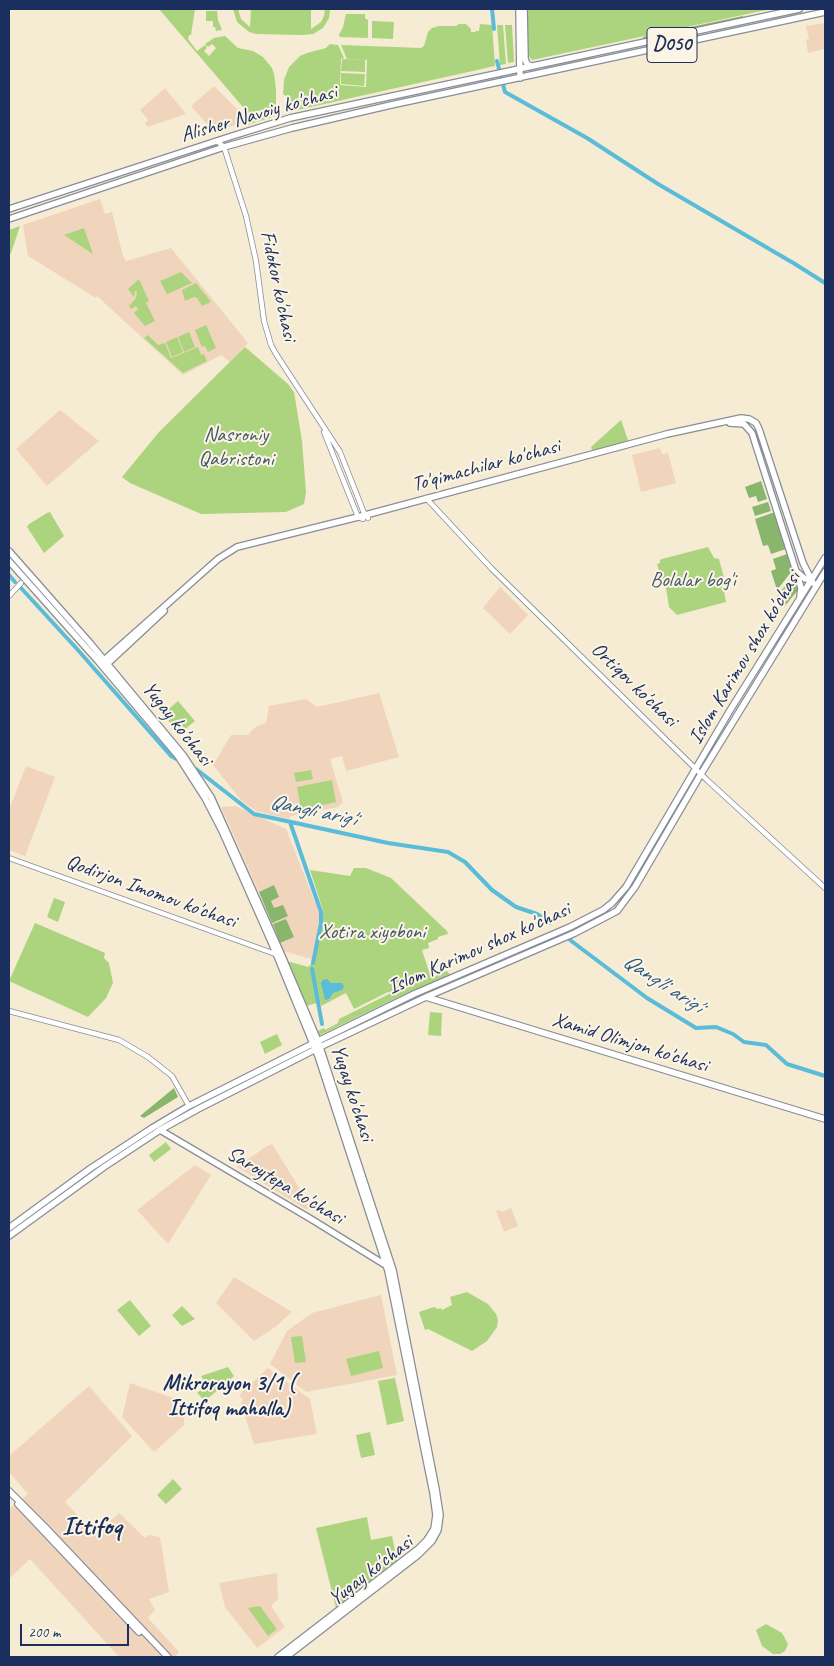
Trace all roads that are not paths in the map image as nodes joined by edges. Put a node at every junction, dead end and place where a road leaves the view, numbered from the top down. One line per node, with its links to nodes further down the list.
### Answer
1 (518, 9): 5 (main road)
2 (524, 9): 5 (main road)
3 (800, 9): 6 (main road, Alisher Navoiy ko'chasi / D050)
4 (825, 12): 8 (main road, Alisher Navoiy ko'chasi / D050)
5 (522, 60): 6 (main road); 7 (main road)
6 (531, 66): 7 (main road, Alisher Navoiy ko'chasi)
7 (521, 68): 8 (main road); 9 (main road); 10 (main road, Alisher Navoiy ko'chasi)
8 (533, 75): 9 (main road, Alisher Navoiy ko'chasi / D050)
9 (520, 78): 11 (main road, Alisher Navoiy ko'chasi)
10 (217, 141): 11 (street); 12 (main road, Alisher Navoiy ko'chasi)
11 (224, 147): 13 (main road, Alisher Navoiy ko'chasi); 16 (street, Fidokor ko'chasi)
12 (51, 196): 13 (main road); 14 (main road, Alisher Navoiy ko'chasi)
13 (54, 204): 15 (main road, Alisher Navoiy ko'chasi)
14 (9, 209)
15 (9, 219)
16 (320, 421): 20 (street, Fidokor ko'chasi); 20 (street, Fidokor ko'chasi)
17 (781, 495): 18 (main road); 19 (main road, To'qimachilar ko'chasi); 24 (main road, To'qimachilar ko'chasi)
18 (773, 498): 19 (main road, To'qimachilar ko'chasi); 26 (main road, To'qimachilar ko'chasi)
19 (427, 500): 20 (main road, To'qimachilar ko'chasi); 36 (street, Ortiqov ko'chasi)
20 (364, 517): 35 (main road, To'qimachilar ko'chasi)
21 (9, 551): 35 (main road, Yugay ko'chasi)
22 (825, 558): 25 (main road, Islom Karimov shox ko'chasi)
23 (9, 561): 28 (main road, Yugay ko'chasi)
24 (803, 563): 25 (main road); 29 (main road, To'qimachilar ko'chasi)
25 (821, 565): 29 (main road, Islom Karimov shox ko'chasi)
26 (796, 571): 29 (main road); 34 (main road, To'qimachilar ko'chasi)
27 (824, 573): 29 (main road); 32 (main road, Islom Karimov shox ko'chasi)
28 (22, 576): 30 (street); 31 (main road, Yugay ko'chasi)
29 (812, 580): 32 (main road, To'qimachilar ko'chasi); 34 (main road, Islom Karimov shox ko'chasi)
30 (21, 583): 31 (street); 33 (street)
31 (29, 583): 35 (main road, Yugay ko'chasi)
32 (812, 592): 37 (main road, Islom Karimov shox ko'chasi)
33 (9, 596)
34 (799, 599): 36 (main road, Islom Karimov shox ko'chasi)
35 (104, 664): 42 (main road, Yugay ko'chasi)
36 (696, 769): 37 (street, Ortiqov ko'chasi); 40 (main road, Islom Karimov shox ko'chasi)
37 (701, 774): 39 (street, Ortiqov ko'chasi); 41 (main road, Islom Karimov shox ko'chasi)
38 (9, 858): 42 (street, Qodirjon Imomov ko'chasi)
39 (825, 888)
40 (523, 947): 41 (main road); 45 (main road, Islom Karimov shox ko'chasi)
41 (526, 954): 43 (main road, Islom Karimov shox ko'chasi)
42 (279, 956): 45 (main road, Yugay ko'chasi)
43 (426, 997): 45 (main road, Islom Karimov shox ko'chasi); 47 (main road, Xamid Olimjon ko'chasi)
44 (9, 1011): 46 (street)
45 (316, 1045): 46 (main road, Islom Karimov shox ko'chasi); 48 (main road, Islom Karimov shox ko'chasi); 52 (main road, Yugay ko'chasi); 53 (main road, Yugay ko'chasi)
46 (189, 1106): 49 (main road, Islom Karimov shox ko'chasi)
47 (825, 1119)
48 (160, 1130): 49 (main road, Islom Karimov shox ko'chasi); 52 (main road, Saroytepa ko'chasi)
49 (39, 1209): 50 (main road, Islom Karimov shox ko'chasi); 51 (main road, Islom Karimov shox ko'chasi)
50 (9, 1228)
51 (9, 1236)
52 (387, 1266): 53 (main road, Saroytepa ko'chasi); 57 (main road, Yugay ko'chasi)
53 (393, 1270): 58 (main road, Yugay ko'chasi)
54 (9, 1492): 55 (main road); 56 (main road)
55 (163, 1657)
56 (168, 1657)
57 (278, 1657)
58 (286, 1657)

